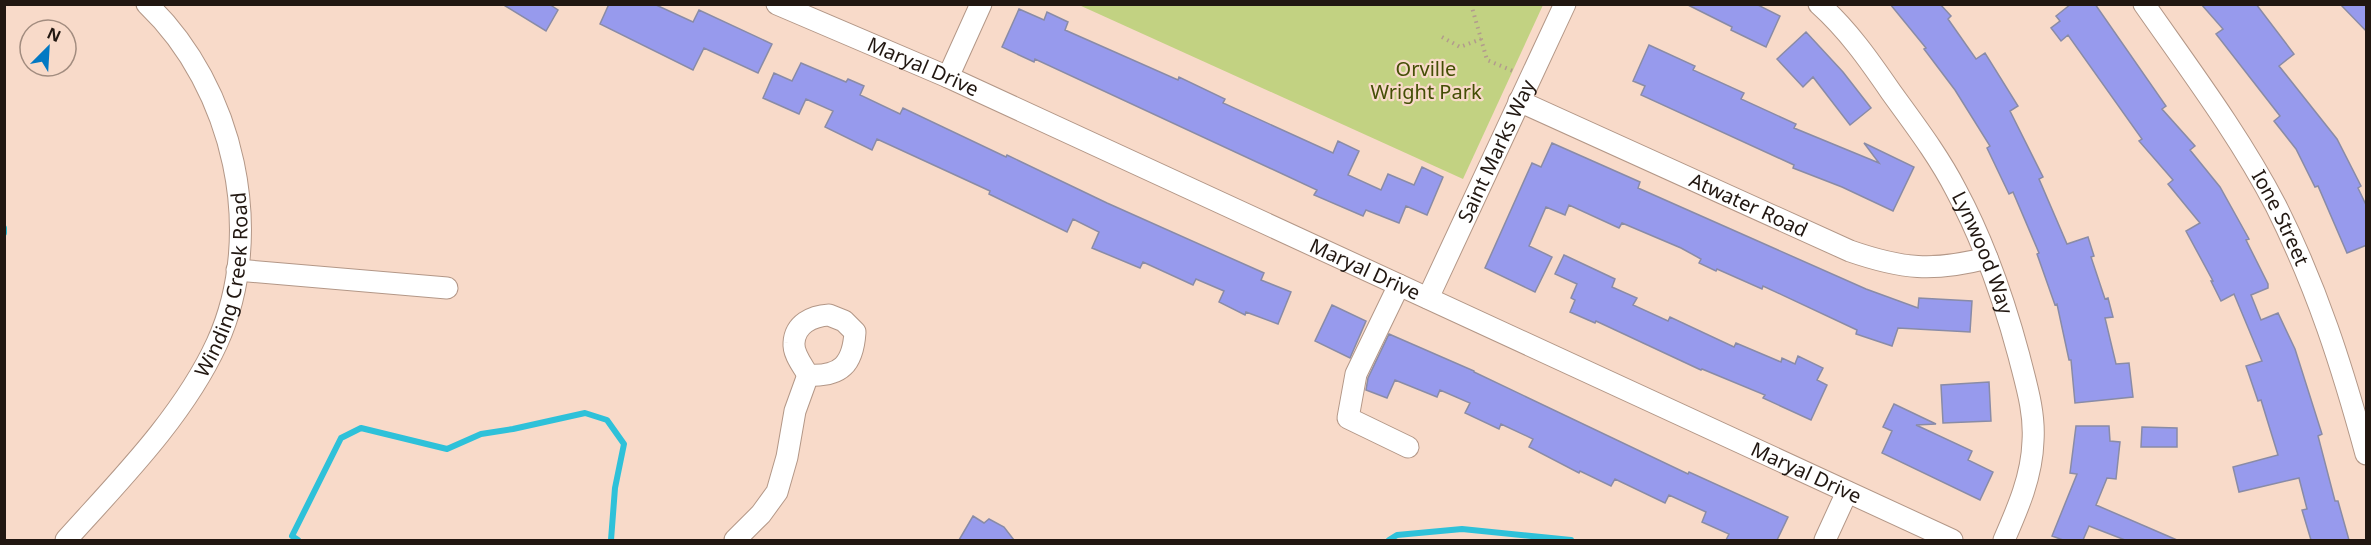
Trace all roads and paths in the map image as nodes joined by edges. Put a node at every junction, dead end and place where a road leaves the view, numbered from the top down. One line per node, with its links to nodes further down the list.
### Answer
1 (147, 4): 14 (street, Winding Creek Road)
2 (777, 4): 10 (street, Maryal Drive)
3 (981, 4): 10 (street)
4 (1471, 4): 9 (path)
5 (1565, 4): 11 (street, Saint Marks Way)
6 (1819, 4): 13 (street, Lynwood Way)
7 (2144, 4): 19 (street, Ione Street)
8 (1442, 37): 9 (path)
9 (1481, 39): 11 (path)
10 (948, 76): 15 (street, Maryal Drive)
11 (1530, 78): 12 (street, Saint Marks Way)
12 (1519, 101): 13 (street, Atwater Road); 17 (street, Saint Marks Way)
13 (1987, 258): 27 (street, Lynwood Way)
14 (237, 270): 16 (street); 23 (street, Winding Creek Road)
15 (1399, 285): 17 (street, Maryal Drive); 20 (street)
16 (447, 288)
17 (1428, 298): 22 (street, Maryal Drive)
18 (808, 375): 24 (street)
19 (2363, 431): 21 (street, Ione Street)
20 (1408, 447)
21 (2367, 454)
22 (1847, 492): 25 (street); 26 (street, Maryal Drive)
23 (66, 540)
24 (735, 540)
25 (1825, 540)
26 (1952, 540)
27 (2004, 540)

